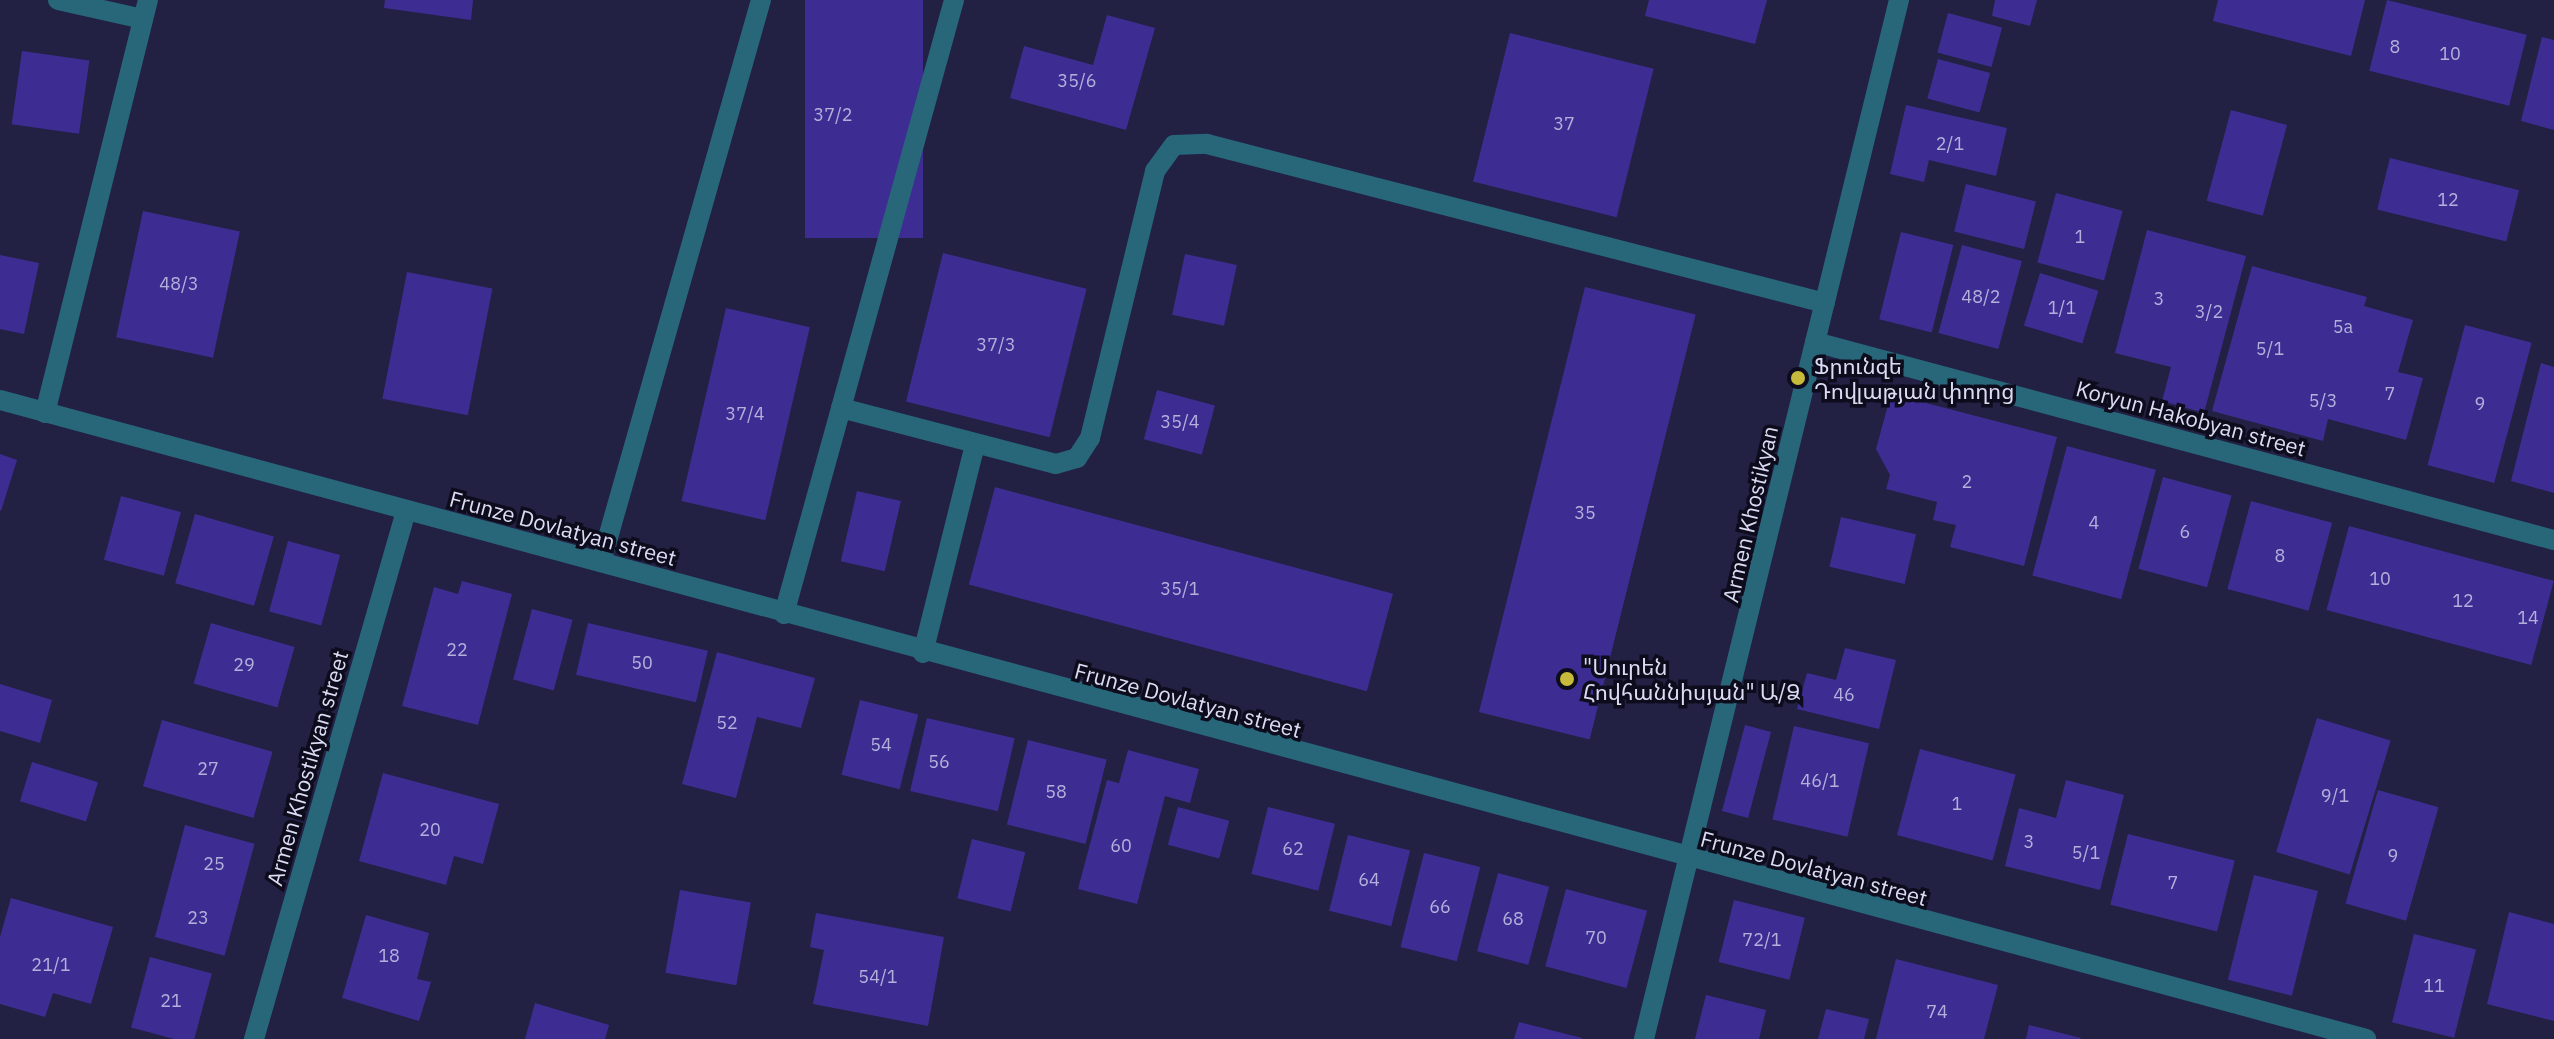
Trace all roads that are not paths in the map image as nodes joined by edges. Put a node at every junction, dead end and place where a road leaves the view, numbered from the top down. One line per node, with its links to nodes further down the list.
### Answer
1 (58, 0): 5 (street)
2 (761, 0): 14 (street)
3 (954, 0): 9 (street)
4 (1899, 0): 6 (street, Armen Khostikyan)
5 (145, 10): 10 (street)
6 (1825, 303): 7 (street, Armen Khostikyan); 11 (street)
7 (1815, 342): 13 (street, Koryun Hakobyan street); 17 (street, Armen Khostikyan)
8 (0, 400): 10 (street, Frunze Dovlatyan street)
9 (841, 408): 11 (street); 15 (street)
10 (45, 413): 12 (street, Frunze Dovlatyan street)
11 (975, 444): 16 (street)
12 (406, 511): 14 (street, Frunze Dovlatyan street); 18 (street, Armen Khostikyan street)
13 (2554, 540)
14 (601, 562): 15 (street, Frunze Dovlatyan street)
15 (784, 614): 16 (street, Frunze Dovlatyan street)
16 (923, 653): 17 (street, Frunze Dovlatyan street)
17 (1693, 861): 19 (street, Armen Khostikyan); 20 (street, Frunze Dovlatyan street)
18 (254, 1039)
19 (1644, 1039)
20 (2366, 1039)

